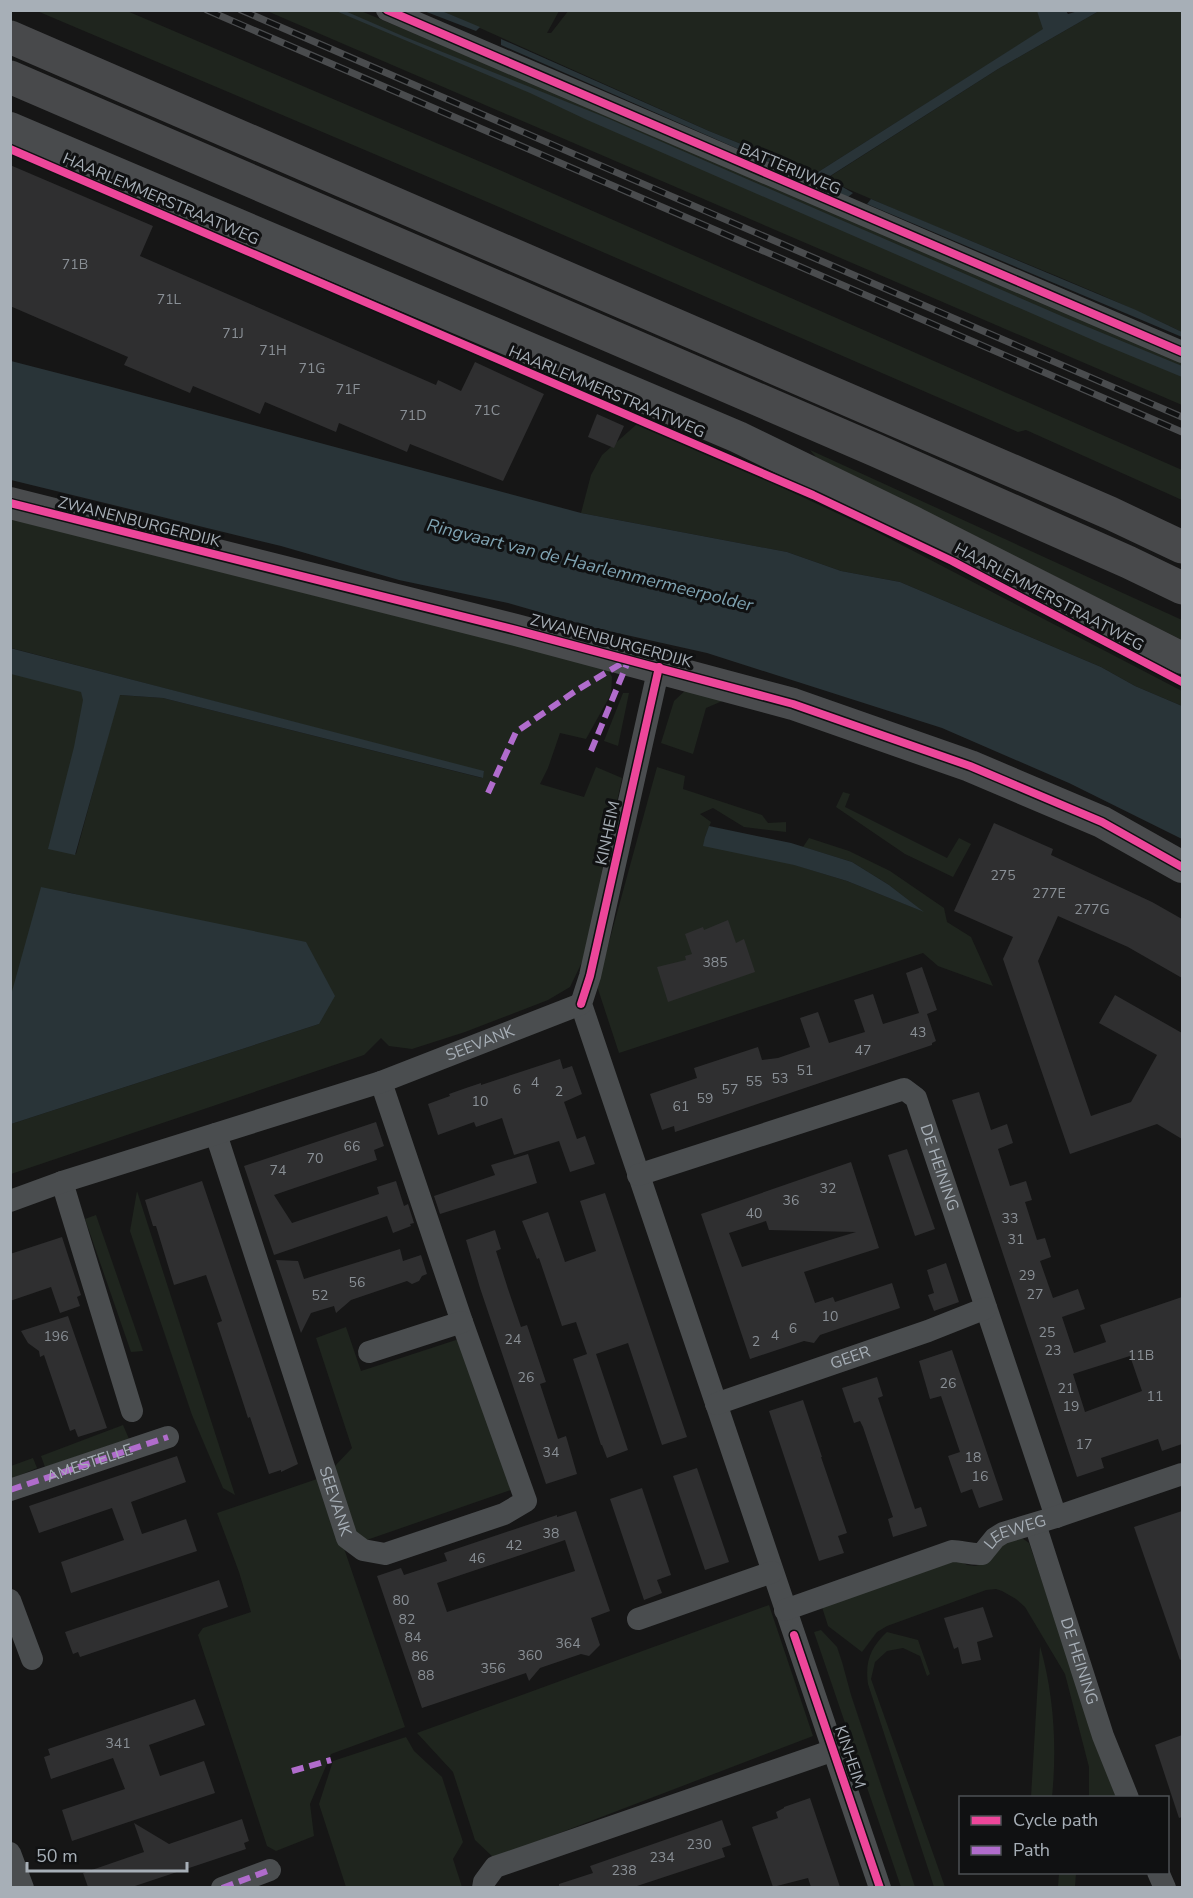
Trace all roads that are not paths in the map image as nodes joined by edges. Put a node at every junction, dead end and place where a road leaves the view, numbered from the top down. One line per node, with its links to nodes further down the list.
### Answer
1 (387, 10): 5 (street, BATTERIJWEG)
2 (10, 37): 7 (highway)
3 (10, 77): 10 (highway)
4 (10, 128): 11 (main road, HAARLEMMERSTRAATWEG)
5 (1182, 352)
6 (10, 503): 12 (main road, ZWANENBURGERDIJK)
7 (1110, 513): 8 (highway); 9 (highway)
8 (1182, 539)
9 (1182, 547)
10 (1182, 588)
11 (1182, 658)
12 (659, 667): 13 (main road, ZWANENBURGERDIJK); 14 (street, KINHEIM)
13 (1182, 867)
14 (581, 1004): 15 (street, SEEVANK); 17 (street, KINHEIM)
15 (381, 1082): 16 (street, SEEVANK); 21 (street, SEEVANK)
16 (216, 1134): 18 (street, SEEVANK); 21 (street, SEEVANK)
17 (638, 1174): 20 (street, DE HEINING); 23 (street, KINHEIM)
18 (63, 1182): 19 (street, SEEVANK); 24 (street)
19 (10, 1201)
20 (986, 1308): 23 (street, GEER); 28 (street, DE HEINING)
21 (462, 1322): 22 (street)
22 (369, 1352)
23 (716, 1404): 29 (street, KINHEIM)
24 (132, 1411)
25 (168, 1437): 27 (street, AMESTELLE)
26 (1182, 1474): 28 (street, LEEWEG)
27 (10, 1490)
28 (1046, 1520): 31 (street, LEEWEG); 35 (street, DE HEINING)
29 (772, 1572): 31 (street, KINHEIM); 32 (street)
30 (10, 1600): 33 (street)
31 (785, 1610): 34 (street, KINHEIM)
32 (638, 1618)
33 (32, 1659)
34 (834, 1750): 40 (street, KINHEIM); 41 (street, KINHEIM)
35 (1128, 1796)
36 (10, 1852): 38 (street)
37 (270, 1870): 39 (street)
38 (23, 1887)
39 (222, 1887)
40 (483, 1887)
41 (880, 1887)

